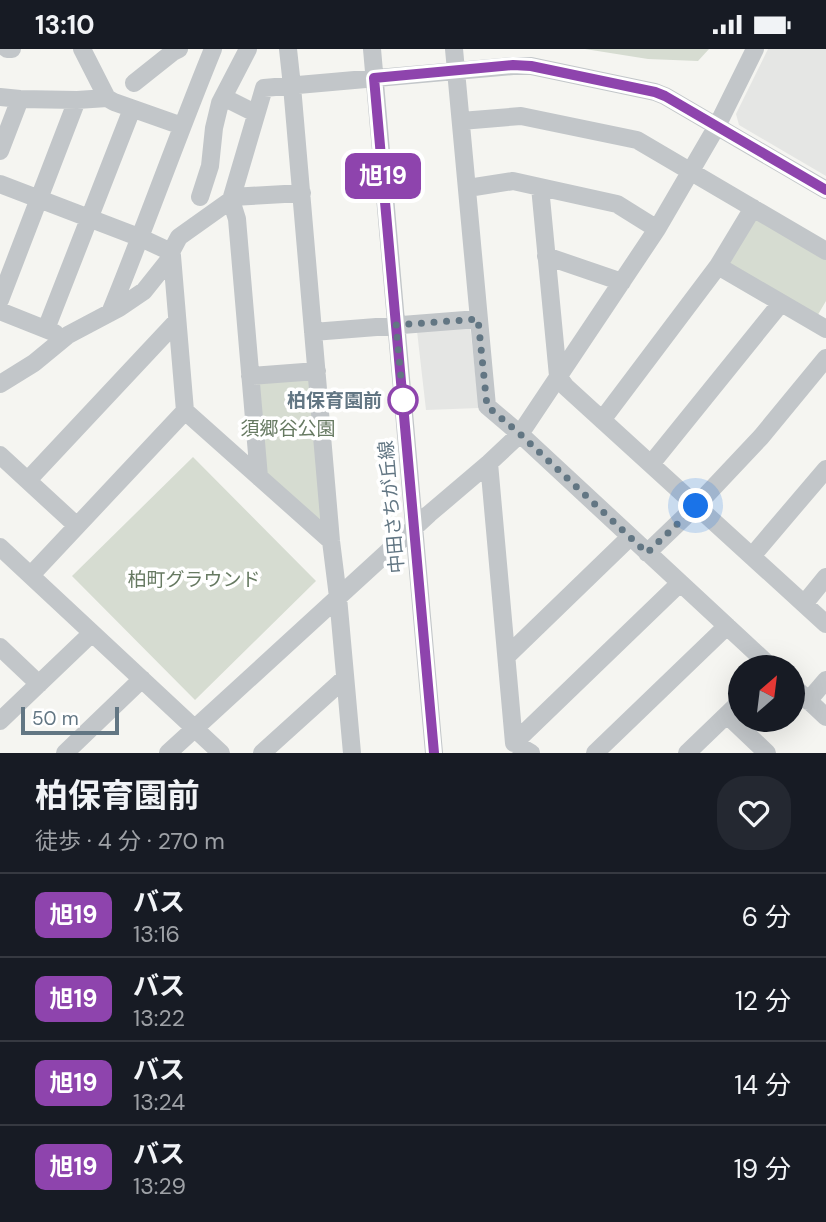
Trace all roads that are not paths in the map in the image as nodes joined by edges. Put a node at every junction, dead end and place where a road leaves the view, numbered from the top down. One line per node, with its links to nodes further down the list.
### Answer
1 (7, 49): 2 (street)
2 (12, 49)
3 (82, 49): 18 (street)
4 (179, 49): 11 (street)
5 (213, 49): 24 (street)
6 (248, 49): 17 (street)
7 (288, 49): 15 (street)
8 (372, 49): 13 (street, 中田さちが丘線)
9 (454, 49): 12 (street)
10 (755, 49): 25 (street)
11 (158, 55): 14 (street)
12 (456, 71): 13 (street); 23 (street); 25 (street)
13 (374, 78): 15 (street); 52 (street, 中田さちが丘線)
14 (134, 83)
15 (292, 86): 22 (street); 32 (street)
16 (0, 97): 19 (street)
17 (223, 97): 22 (street); 33 (street)
18 (107, 98): 20 (street); 21 (street)
19 (20, 99): 20 (street); 26 (street)
20 (77, 100): 34 (street)
21 (132, 109): 24 (street); 37 (street)
22 (256, 113): 35 (street)
23 (461, 121): 27 (street); 30 (street)
24 (182, 126): 39 (street)
25 (717, 126): 27 (street); 31 (street)
26 (0, 151)
27 (691, 172): 36 (street); 38 (street)
28 (0, 184): 34 (street)
29 (540, 187): 30 (street); 38 (street); 42 (street)
30 (468, 188): 49 (street)
31 (826, 190)
32 (302, 193): 35 (street); 54 (street)
33 (200, 197)
34 (40, 199): 37 (street); 45 (street)
35 (231, 199): 41 (street); 58 (street)
36 (753, 208): 40 (street); 43 (street)
37 (90, 218): 39 (street); 53 (street)
38 (657, 229): 44 (street)
39 (141, 238): 41 (street); 48 (street)
40 (826, 251)
41 (171, 254): 48 (street); 50 (street)
42 (546, 256): 44 (street); 59 (street)
43 (718, 266): 46 (street); 62 (street)
44 (622, 282): 59 (street)
45 (0, 300)
46 (781, 303): 51 (street); 66 (street)
47 (0, 311): 53 (street)
48 (110, 313): 55 (street)
49 (478, 319): 52 (street); 63 (street)
50 (177, 321): 61 (street); 69 (street)
51 (824, 322)
52 (396, 325): 54 (street); 72 (street, 中田さちが丘線)
53 (46, 329): 55 (street)
54 (313, 332): 57 (street)
55 (65, 338): 60 (street)
56 (826, 358): 70 (street)
57 (317, 371): 58 (street); 74 (street)
58 (250, 376): 68 (street)
59 (558, 376): 62 (street); 63 (street)
60 (0, 384)
61 (185, 411): 68 (street); 71 (street)
62 (602, 420): 66 (street)
63 (520, 434): 65 (street); 73 (street)
64 (0, 455): 69 (street)
65 (489, 463): 72 (street); 87 (street)
66 (650, 464): 70 (street)
67 (826, 469): 77 (street)
68 (259, 477): 74 (street)
69 (28, 480): 71 (street)
70 (696, 506): 76 (street); 77 (street)
71 (77, 526): 78 (street)
72 (414, 528): 81 (street); 105 (street, 中田さちが丘線)
73 (630, 537): 76 (street); 87 (street)
74 (331, 541): 81 (street)
75 (0, 547): 78 (street)
76 (647, 553): 80 (street)
77 (752, 556): 82 (street)
78 (31, 575): 85 (street)
79 (826, 577): 82 (street)
80 (680, 583): 84 (street); 99 (street)
81 (338, 597): 89 (street); 98 (street)
82 (804, 604): 83 (street)
83 (826, 624)
84 (727, 627): 88 (street); 107 (street)
85 (92, 633): 90 (street); 92 (street)
86 (0, 647): 92 (street)
87 (508, 655): 99 (street)
88 (758, 655)
89 (345, 678): 103 (street); 104 (street)
90 (142, 679): 98 (street); 100 (street)
91 (826, 680): 94 (street)
92 (39, 684): 97 (street)
93 (805, 698): 94 (street)
94 (808, 701): 96 (street)
95 (727, 715): 108 (street); 109 (street)
96 (826, 717)
97 (0, 722)
98 (195, 727): 101 (street); 102 (street)
99 (514, 743): 106 (street)
100 (65, 753)
101 (168, 753)
102 (222, 753)
103 (262, 753)
104 (352, 753)
105 (434, 753)
106 (531, 753)
107 (595, 753)
108 (687, 753)
109 (767, 753)

